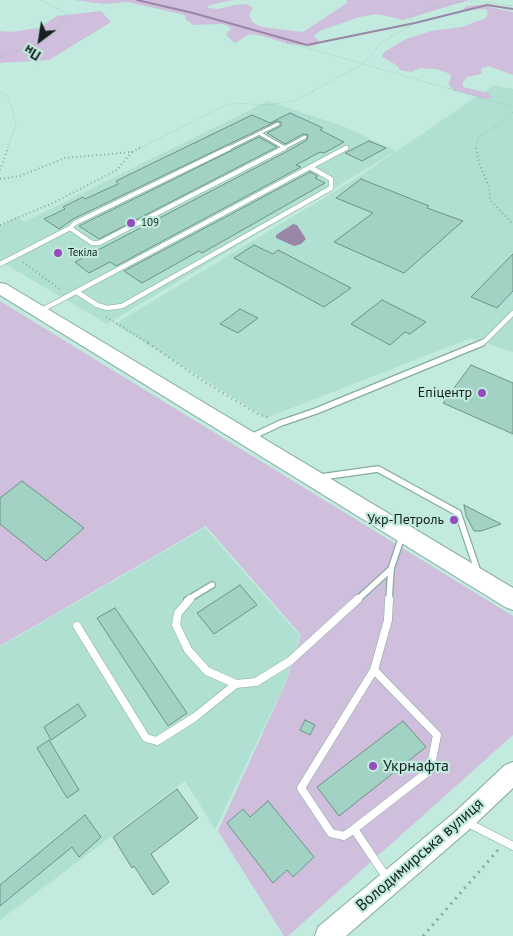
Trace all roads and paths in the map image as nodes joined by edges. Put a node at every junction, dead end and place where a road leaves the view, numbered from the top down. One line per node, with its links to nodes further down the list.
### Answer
1 (41, 0): 4 (path)
2 (513, 6): 5 (path)
3 (287, 42): 5 (path)
4 (0, 57)
5 (363, 64): 7 (path); 14 (path)
6 (0, 91): 16 (path)
7 (513, 107)
8 (513, 112): 18 (path)
9 (278, 124): 10 (lane)
10 (259, 133): 13 (lane); 20 (lane)
11 (304, 137): 13 (lane)
12 (347, 147): 15 (lane)
13 (285, 148): 20 (lane)
14 (132, 152): 17 (path); 19 (path)
15 (310, 167): 24 (lane); 24 (lane)
16 (0, 170)
17 (0, 178)
18 (513, 224)
19 (0, 225)
20 (70, 228): 21 (lane)
21 (17, 256): 22 (lane); 25 (path)
22 (0, 264)
23 (0, 288): 26 (highway)
24 (77, 292): 25 (lane)
25 (69, 296): 26 (lane)
26 (40, 311): 30 (highway)
27 (513, 313): 29 (lane)
28 (102, 315): 29 (path)
29 (281, 423): 30 (lane)
30 (247, 439): 31 (highway)
31 (313, 478): 32 (highway); 34 (lane)
32 (403, 533): 33 (lane); 34 (highway)
33 (391, 569): 38 (lane); 39 (lane)
34 (482, 581): 36 (highway)
35 (212, 585): 39 (lane)
36 (513, 600)
37 (77, 626): 39 (lane)
38 (374, 670): 42 (lane); 42 (lane)
39 (236, 684)
40 (513, 773): 41 (main road, Володимирська вулиця)
41 (463, 820): 43 (lane); 44 (main road, Володимирська вулиця)
42 (354, 829): 44 (lane)
43 (509, 844): 46 (path)
44 (390, 882): 45 (main road, Володимирська вулиця)
45 (327, 936)
46 (423, 936)

